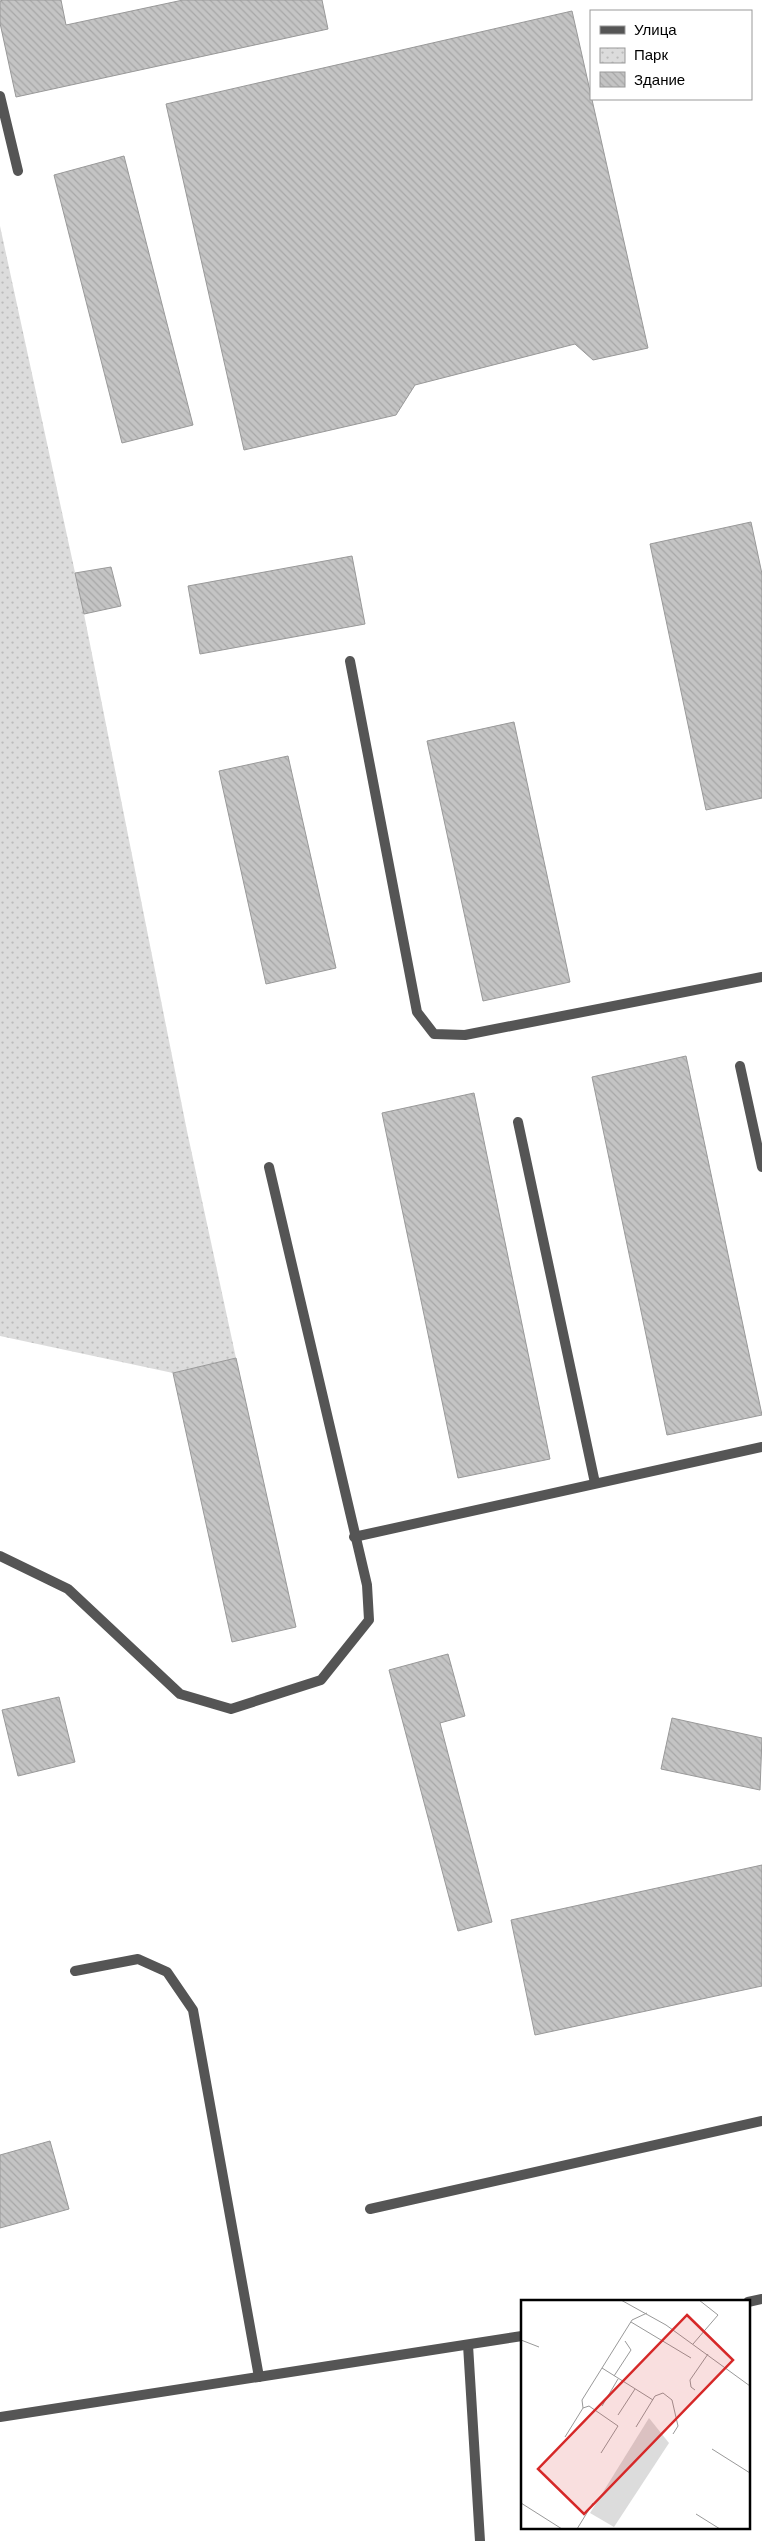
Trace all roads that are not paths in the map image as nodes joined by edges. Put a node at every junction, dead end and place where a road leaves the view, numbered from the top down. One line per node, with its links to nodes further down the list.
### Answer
1 (0, 96): 2 (street)
2 (18, 171)
3 (350, 661): 4 (street)
4 (762, 977)
5 (740, 1066): 8 (street)
6 (518, 1122): 10 (street)
7 (269, 1167): 11 (street)
8 (762, 1167)
9 (762, 1447): 10 (street)
10 (595, 1484): 11 (street)
11 (354, 1537): 12 (street)
12 (0, 1556)
13 (75, 1971): 18 (street)
14 (762, 2121): 15 (street)
15 (370, 2209)
16 (521, 2336): 17 (street)
17 (468, 2345): 18 (street); 20 (street)
18 (259, 2377): 19 (street)
19 (0, 2417)
20 (480, 2541)

